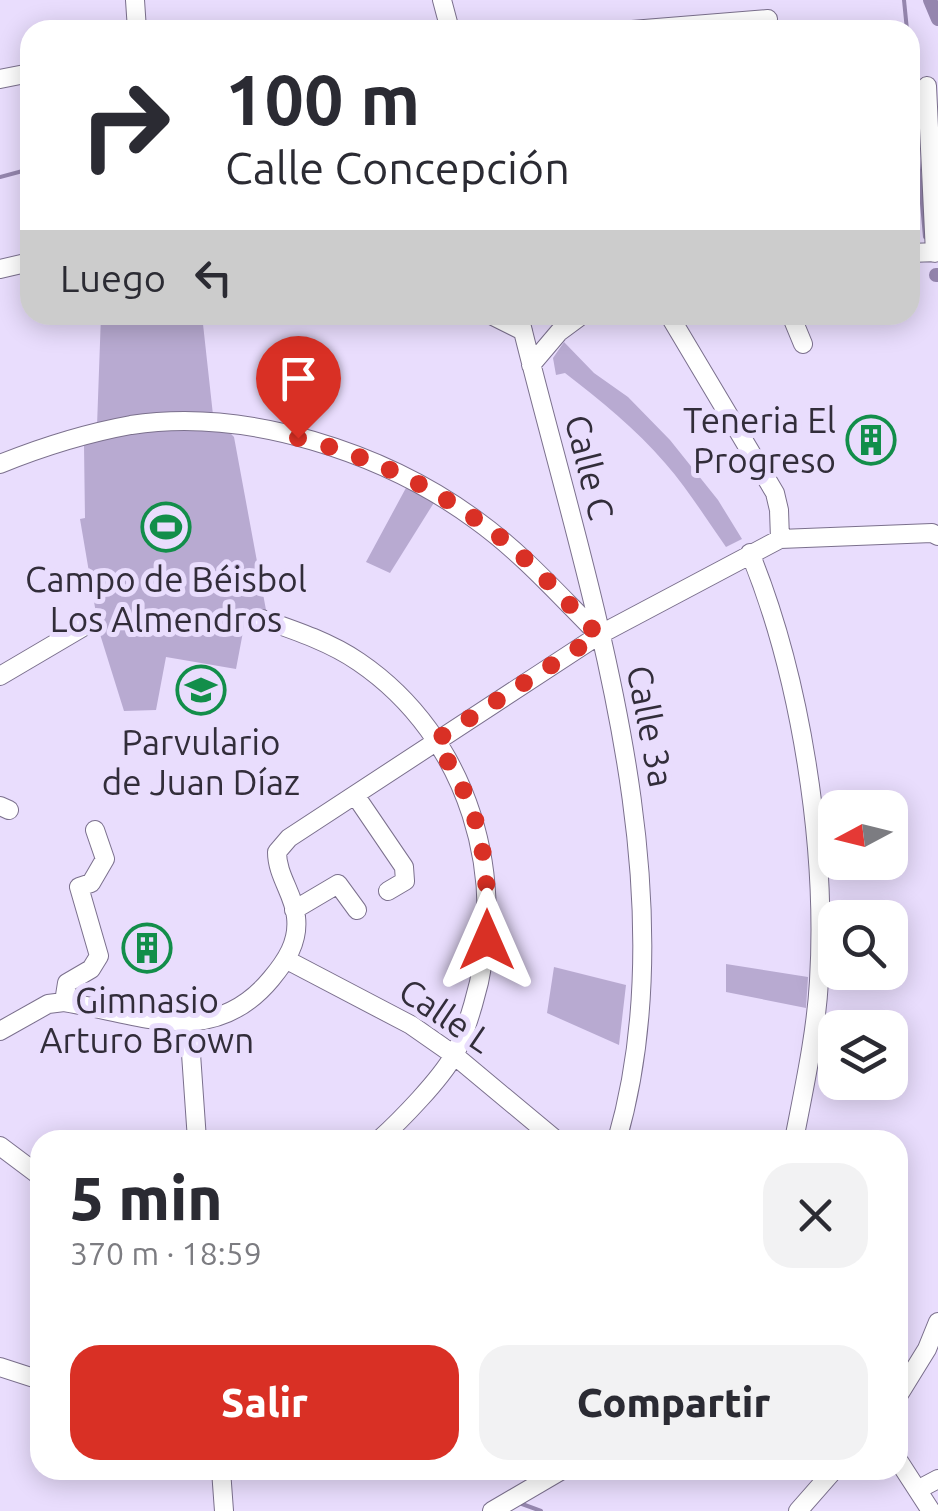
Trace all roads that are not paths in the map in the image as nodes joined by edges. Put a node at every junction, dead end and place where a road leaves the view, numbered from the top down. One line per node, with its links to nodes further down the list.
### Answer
1 (938, 116): 2 (street)
2 (934, 148): 3 (street)
3 (936, 253)
4 (521, 325): 9 (street, Calle C)
5 (568, 325): 9 (street)
6 (675, 325): 12 (street)
7 (795, 325): 8 (street)
8 (803, 344)
9 (531, 365): 16 (street, Calle C)
10 (0, 464): 16 (street, Calle 3a)
11 (938, 536): 12 (street)
12 (780, 538): 13 (street)
13 (750, 553): 16 (street); 33 (street)
14 (262, 619): 18 (street)
15 (90, 623): 17 (street)
16 (598, 635): 18 (street); 32 (street, Calle 3a)
17 (0, 676)
18 (436, 740): 19 (street); 28 (street)
19 (355, 794): 21 (street); 22 (street)
20 (95, 830): 25 (street)
21 (388, 891)
22 (294, 910): 23 (street); 24 (street)
23 (357, 910)
24 (287, 960): 26 (street); 28 (street, Calle L)
25 (64, 1002): 26 (street); 27 (street)
26 (190, 1025): 29 (street)
27 (0, 1031)
28 (454, 1055): 30 (street); 31 (street, Calle L)
29 (196, 1130)
30 (388, 1130)
31 (544, 1130)
32 (619, 1130)
33 (796, 1130)
34 (0, 1146): 35 (street)
35 (30, 1168)
36 (938, 1322): 39 (street)
37 (0, 1367): 38 (street)
38 (30, 1377)
39 (908, 1380)
40 (908, 1474): 45 (street)
41 (938, 1479): 45 (street)
42 (222, 1480): 46 (street)
43 (545, 1480): 47 (street)
44 (825, 1480): 48 (street)
45 (918, 1489): 49 (street)
46 (224, 1511)
47 (492, 1511)
48 (798, 1511)
49 (931, 1511)

